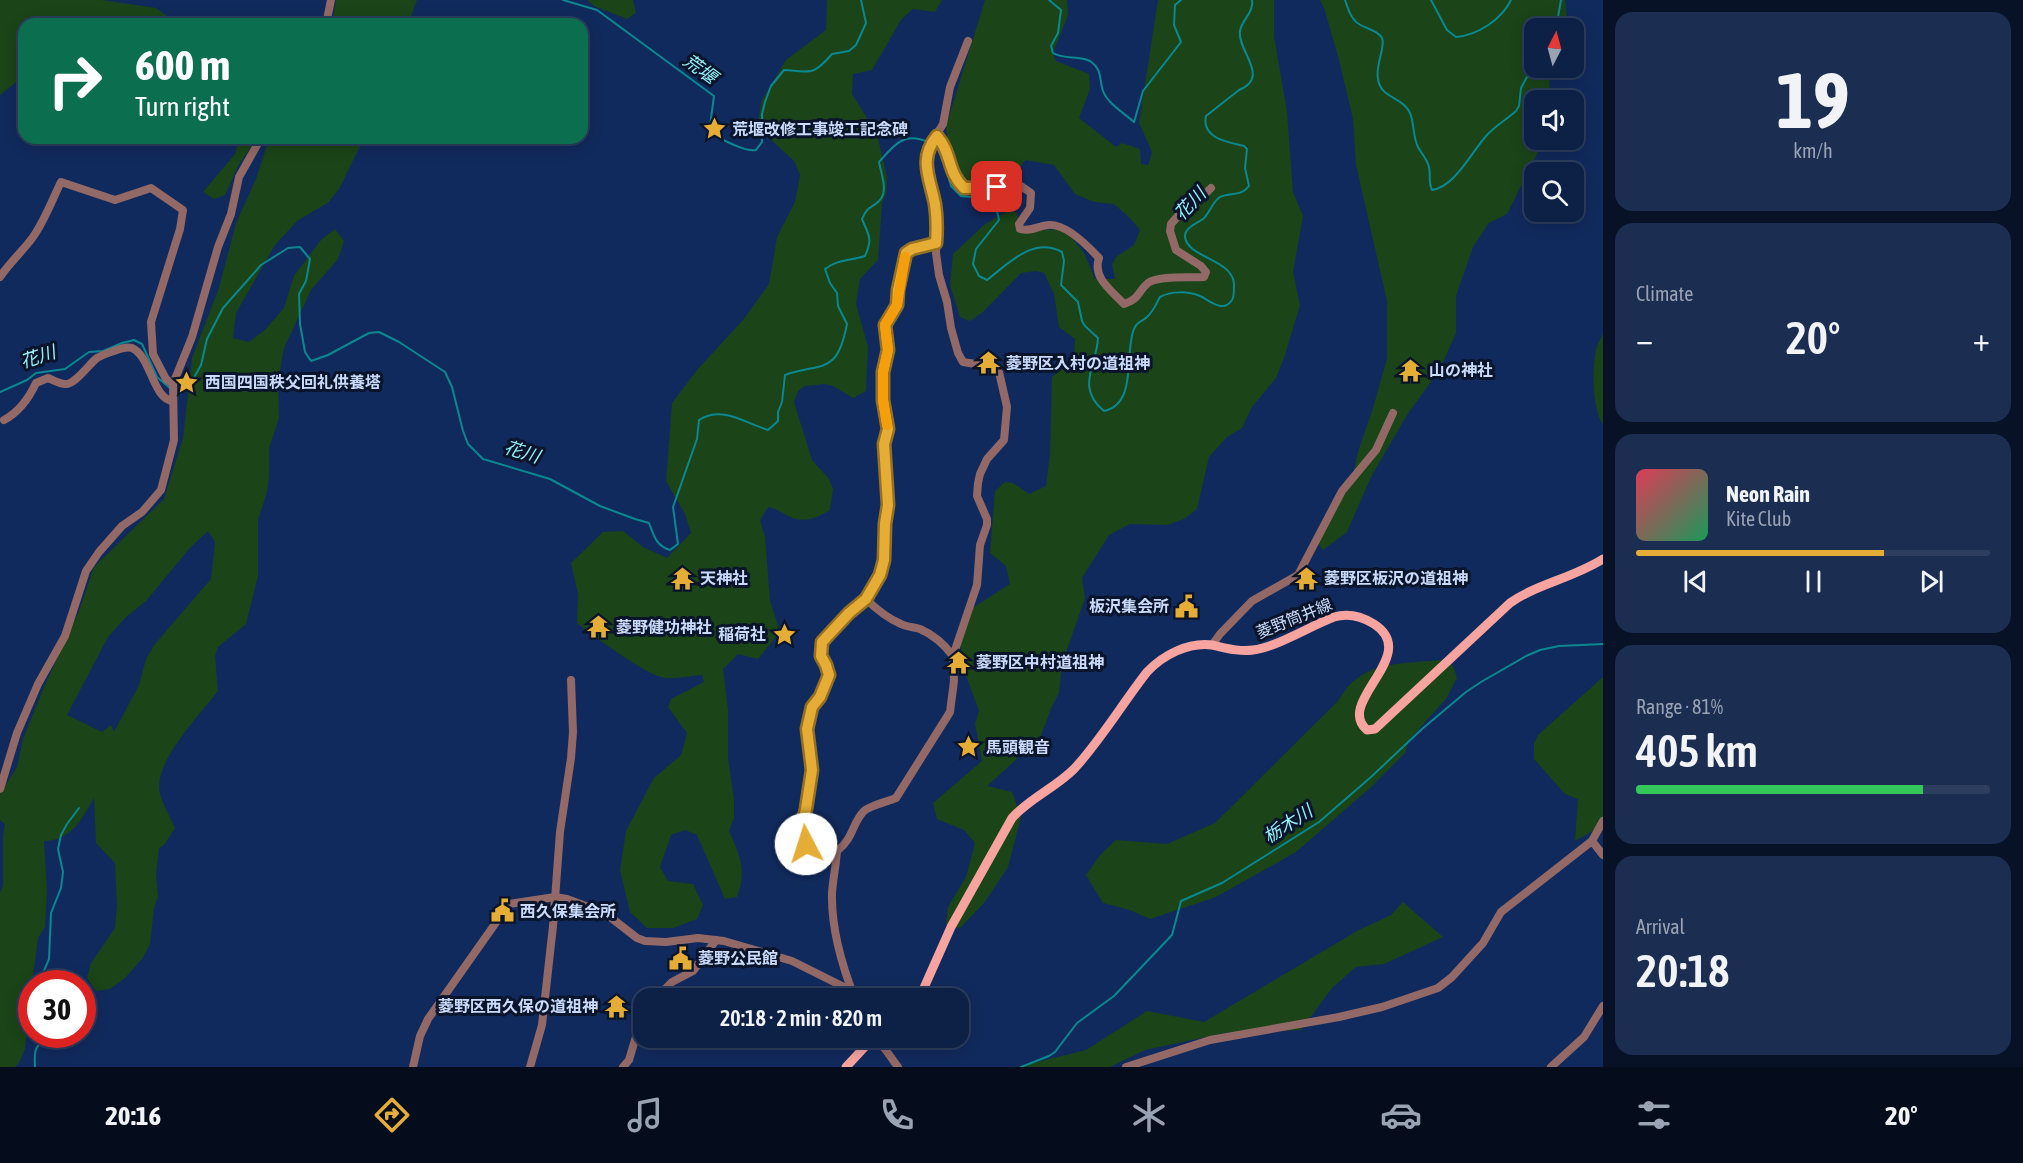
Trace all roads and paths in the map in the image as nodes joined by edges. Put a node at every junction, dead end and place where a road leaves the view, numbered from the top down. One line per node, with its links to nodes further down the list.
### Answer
1 (332, 0): 2 (street)
2 (328, 18)
3 (968, 41): 4 (street)
4 (937, 136): 6 (street); 7 (street)
5 (258, 144): 9 (street)
6 (1211, 188)
7 (936, 243): 14 (street); 16 (street)
8 (0, 277): 9 (street)
9 (173, 384): 10 (street)
10 (173, 401): 12 (street); 18 (street)
11 (1393, 413): 15 (street)
12 (4, 420)
13 (1603, 560): 15 (main road, 菱野筒井線)
14 (866, 599): 16 (street); 21 (street)
15 (1212, 645): 28 (main road, 菱野筒井線)
16 (953, 656): 21 (street)
17 (571, 680): 23 (street)
18 (0, 789)
19 (1603, 820): 20 (street)
20 (1592, 841): 22 (street); 38 (street)
21 (837, 851): 27 (street)
22 (1603, 855)
23 (555, 897): 24 (street); 33 (street); 34 (street)
24 (716, 940): 25 (street); 26 (street)
25 (666, 988)
26 (841, 988)
27 (852, 988)
28 (925, 988)
29 (1603, 1006): 39 (street)
30 (633, 1046): 35 (street)
31 (864, 1048): 36 (main road)
32 (884, 1048): 37 (street)
33 (413, 1067)
34 (530, 1067)
35 (623, 1067)
36 (846, 1067)
37 (898, 1067)
38 (1126, 1067)
39 (1551, 1067)

